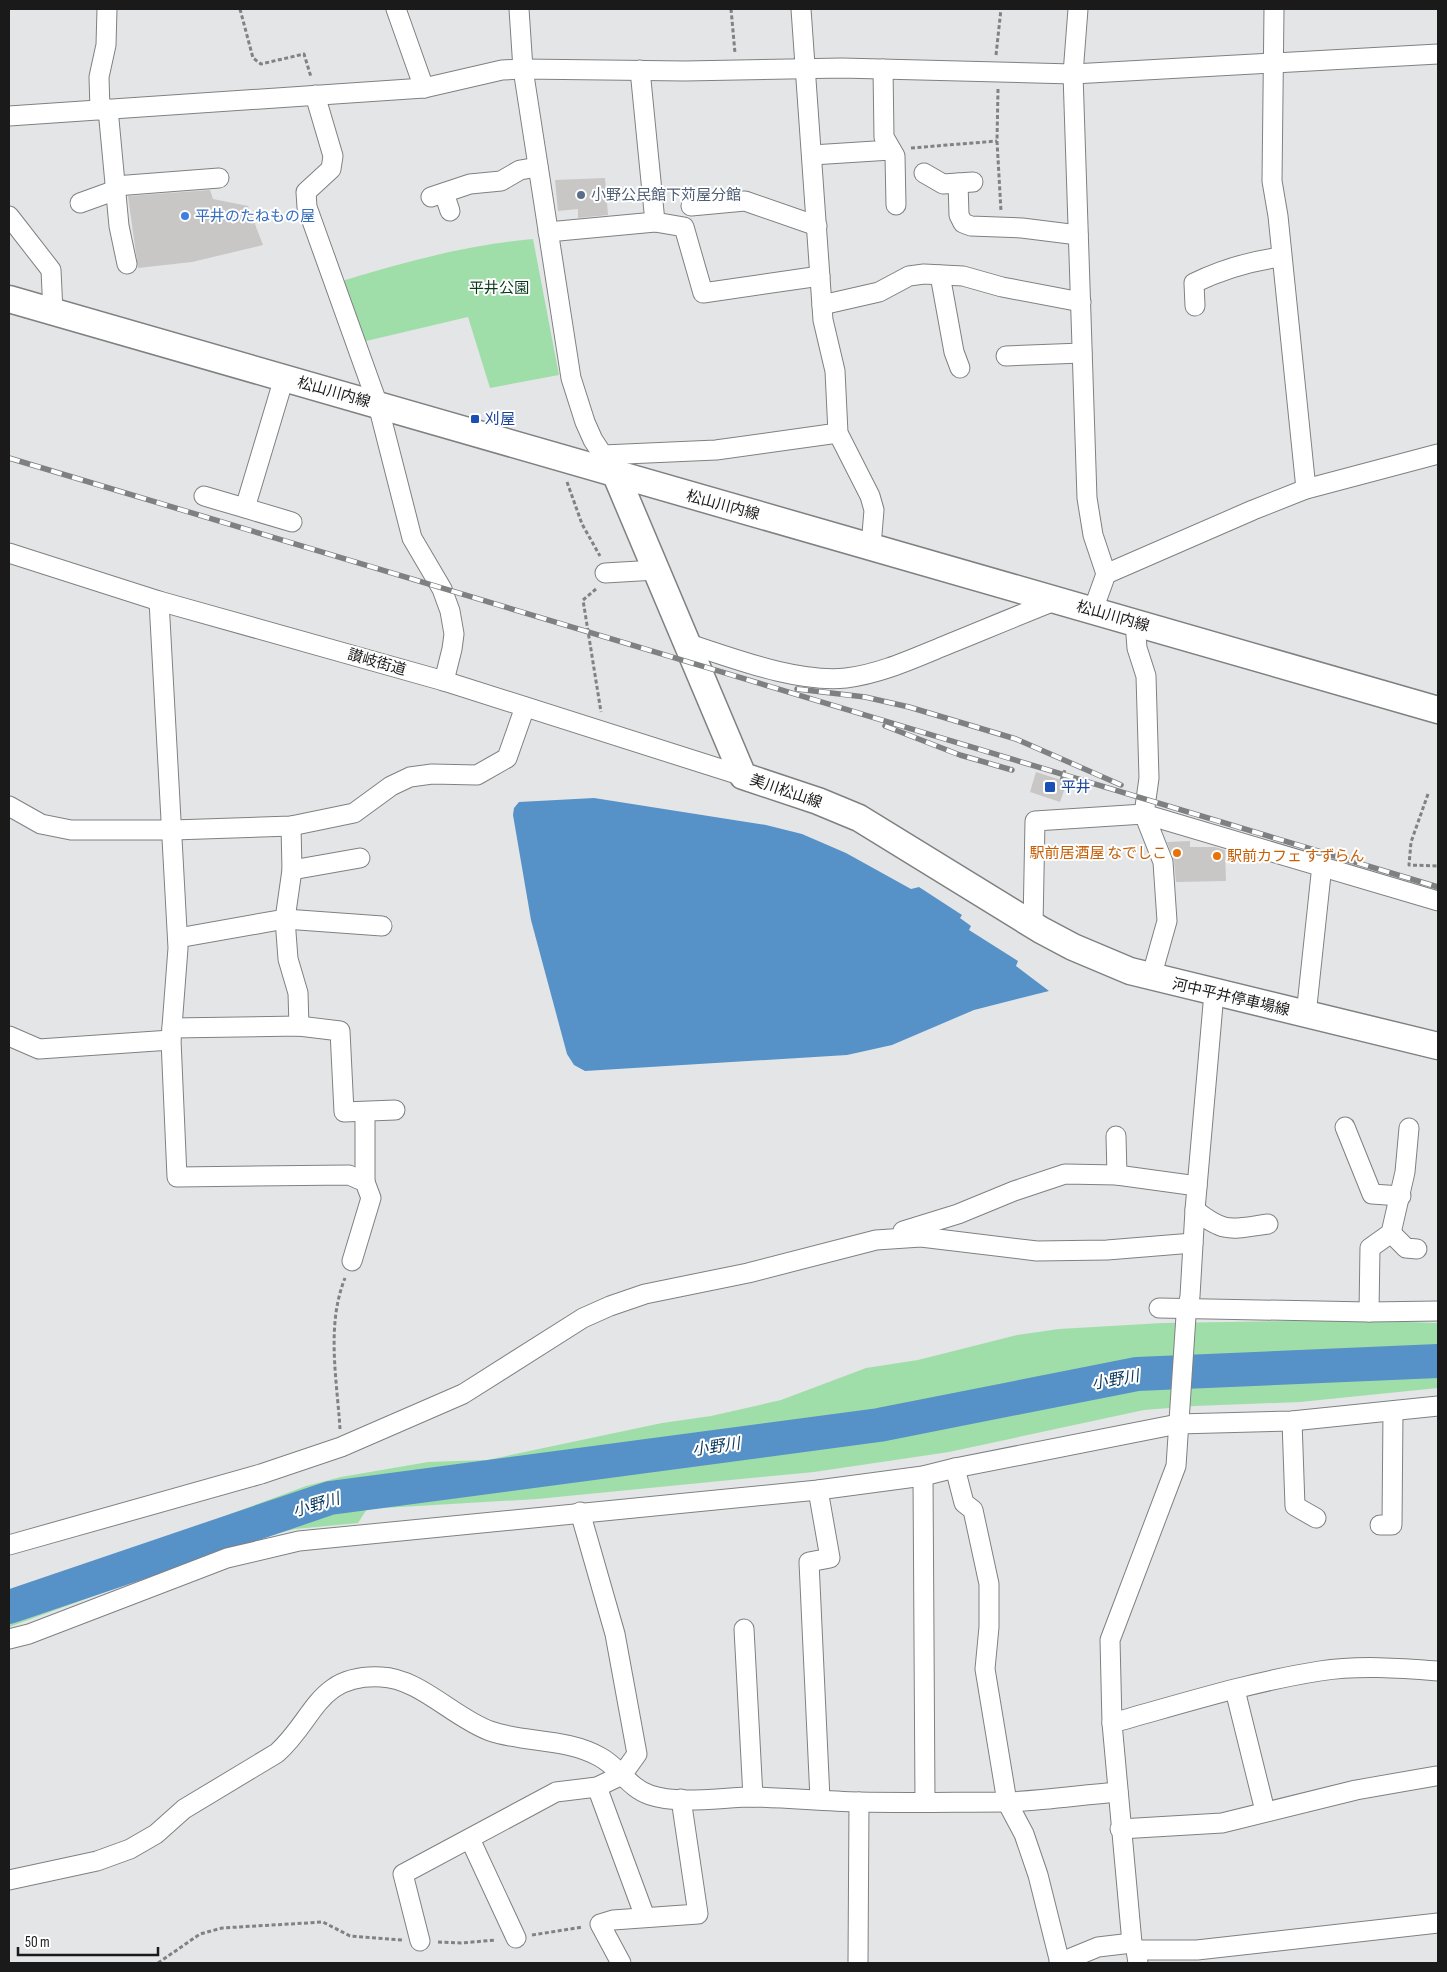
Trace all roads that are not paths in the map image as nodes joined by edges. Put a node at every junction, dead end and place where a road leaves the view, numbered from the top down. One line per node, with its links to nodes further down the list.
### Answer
1 (107, 9): 16 (street)
2 (396, 9): 14 (street)
3 (519, 9): 9 (street)
4 (802, 9): 10 (street)
5 (1078, 9): 13 (street)
6 (1274, 9): 8 (street)
7 (1438, 54): 8 (street)
8 (1273, 63): 13 (street); 33 (street)
9 (523, 69): 12 (street); 14 (street); 20 (street)
10 (807, 69): 11 (street); 12 (street); 19 (street)
11 (883, 69): 13 (street); 18 (street)
12 (640, 70): 29 (street)
13 (1073, 74): 32 (street)
14 (424, 88): 15 (street)
15 (316, 95): 16 (street); 46 (street)
16 (104, 110): 17 (street); 23 (street)
17 (9, 116)
18 (891, 150): 19 (street); 25 (street)
19 (812, 155): 30 (street)
20 (538, 167): 27 (street); 31 (street)
21 (924, 173): 32 (street)
22 (219, 178): 23 (street)
23 (116, 188): 24 (street); 34 (street)
24 (80, 204)
25 (896, 205)
26 (691, 206): 30 (street)
27 (450, 211)
28 (9, 216): 41 (street)
29 (655, 222): 31 (street); 36 (street)
30 (817, 226): 36 (street)
31 (548, 232): 49 (street)
32 (1078, 235): 38 (street)
33 (1281, 257): 40 (street); 50 (street)
34 (126, 264)
35 (940, 275): 38 (street); 39 (street); 44 (street)
36 (820, 276): 39 (street)
37 (9, 299): 41 (main road, 松山川内線)
38 (1081, 302): 42 (street)
39 (822, 306): 47 (street)
40 (1195, 306)
41 (53, 312): 45 (main road, 松山川内線)
42 (1082, 354): 43 (street); 58 (street)
43 (1006, 356)
44 (960, 368)
45 (284, 378): 46 (main road, 松山川内線); 52 (street)
46 (378, 405): 49 (main road, 松山川内線); 64 (street)
47 (838, 433): 49 (street); 54 (street)
48 (1438, 454): 50 (street)
49 (609, 465): 54 (main road, 松山川内線); 56 (main road, 美川松山線)
50 (1306, 490): 58 (street)
51 (204, 496): 52 (street)
52 (245, 508): 53 (street)
53 (292, 522)
54 (871, 546): 59 (main road, 松山川内線)
55 (9, 553): 60 (street, 讃岐街道)
56 (656, 570): 57 (street); 63 (main road, 美川松山線)
57 (604, 573)
58 (1106, 574): 61 (street)
59 (1057, 600): 61 (main road, 松山川内線); 63 (street)
60 (159, 601): 64 (street, 讃岐街道); 71 (street)
61 (1093, 610): 62 (main road, 松山川内線)
62 (1135, 622): 66 (main road, 松山川内線); 69 (street)
63 (686, 643): 67 (main road, 美川松山線)
64 (444, 681): 65 (street, 讃岐街道)
65 (524, 707): 67 (street, 讃岐街道); 70 (street)
66 (1438, 710)
67 (743, 776): 77 (main road, 美川松山線)
68 (9, 806): 71 (street)
69 (1144, 814): 73 (street); 77 (street); 80 (street)
70 (292, 826): 71 (street); 74 (street)
71 (173, 830): 79 (street)
72 (360, 858): 74 (street)
73 (1322, 865): 75 (street); 82 (street)
74 (292, 870): 76 (street)
75 (1438, 901)
76 (285, 919): 78 (street); 79 (street); 83 (street)
77 (1033, 924): 80 (main road, 河中平井停車場線)
78 (382, 926)
79 (178, 938): 84 (street)
80 (1151, 978): 81 (main road, 河中平井停車場線)
81 (1214, 993): 82 (main road, 河中平井停車場線); 94 (street)
82 (1306, 1015): 86 (main road, 河中平井停車場線)
83 (300, 1026): 84 (street); 88 (street)
84 (172, 1034): 85 (street); 93 (street)
85 (9, 1036)
86 (1438, 1046)
87 (395, 1110): 88 (street)
88 (365, 1112): 93 (street)
89 (1346, 1127): 95 (street)
90 (1409, 1128): 95 (street)
91 (1116, 1136): 92 (street)
92 (1118, 1176): 94 (street); 99 (street)
93 (365, 1182): 102 (street)
94 (1197, 1186): 96 (street)
95 (1401, 1196): 98 (street)
96 (1195, 1210): 97 (street); 100 (street)
97 (1268, 1224)
98 (1391, 1233): 101 (street); 105 (street)
99 (876, 1240): 100 (street); 117 (street)
100 (1193, 1243): 106 (street)
101 (1417, 1249)
102 (352, 1261)
103 (1159, 1308): 106 (street)
104 (1438, 1310): 105 (street)
105 (1369, 1312): 106 (street)
106 (1186, 1313): 109 (street)
107 (1438, 1406): 108 (street)
108 (1393, 1411): 110 (street); 116 (street)
109 (1178, 1420): 110 (street); 111 (street); 122 (street)
110 (1292, 1421): 115 (street)
111 (955, 1468): 112 (street); 132 (street)
112 (923, 1476): 113 (street); 130 (street)
113 (818, 1490): 114 (street); 129 (street)
114 (580, 1512): 119 (street); 123 (street)
115 (1316, 1518)
116 (1380, 1525)
117 (9, 1545)
118 (744, 1629): 127 (street)
119 (9, 1639)
120 (1438, 1671): 121 (street)
121 (1235, 1690): 122 (street); 133 (street)
122 (1112, 1723): 126 (street)
123 (622, 1775): 125 (street); 128 (street); 136 (street)
124 (1436, 1776): 133 (street)
125 (597, 1787): 135 (street); 137 (street)
126 (1118, 1792): 132 (street); 134 (street)
127 (753, 1797): 128 (street); 129 (street)
128 (681, 1799): 137 (street)
129 (820, 1799): 131 (street)
130 (925, 1801): 131 (street); 132 (street)
131 (859, 1802): 143 (street)
132 (1007, 1802): 144 (street)
133 (1265, 1811): 134 (street)
134 (1120, 1829): 141 (street)
135 (470, 1839): 139 (street); 140 (street)
136 (9, 1880)
137 (645, 1917): 142 (street)
138 (1438, 1923): 141 (street)
139 (513, 1938)
140 (423, 1941)
141 (1135, 1952): 144 (street)
142 (621, 1963)
143 (858, 1963)
144 (1060, 1963)

